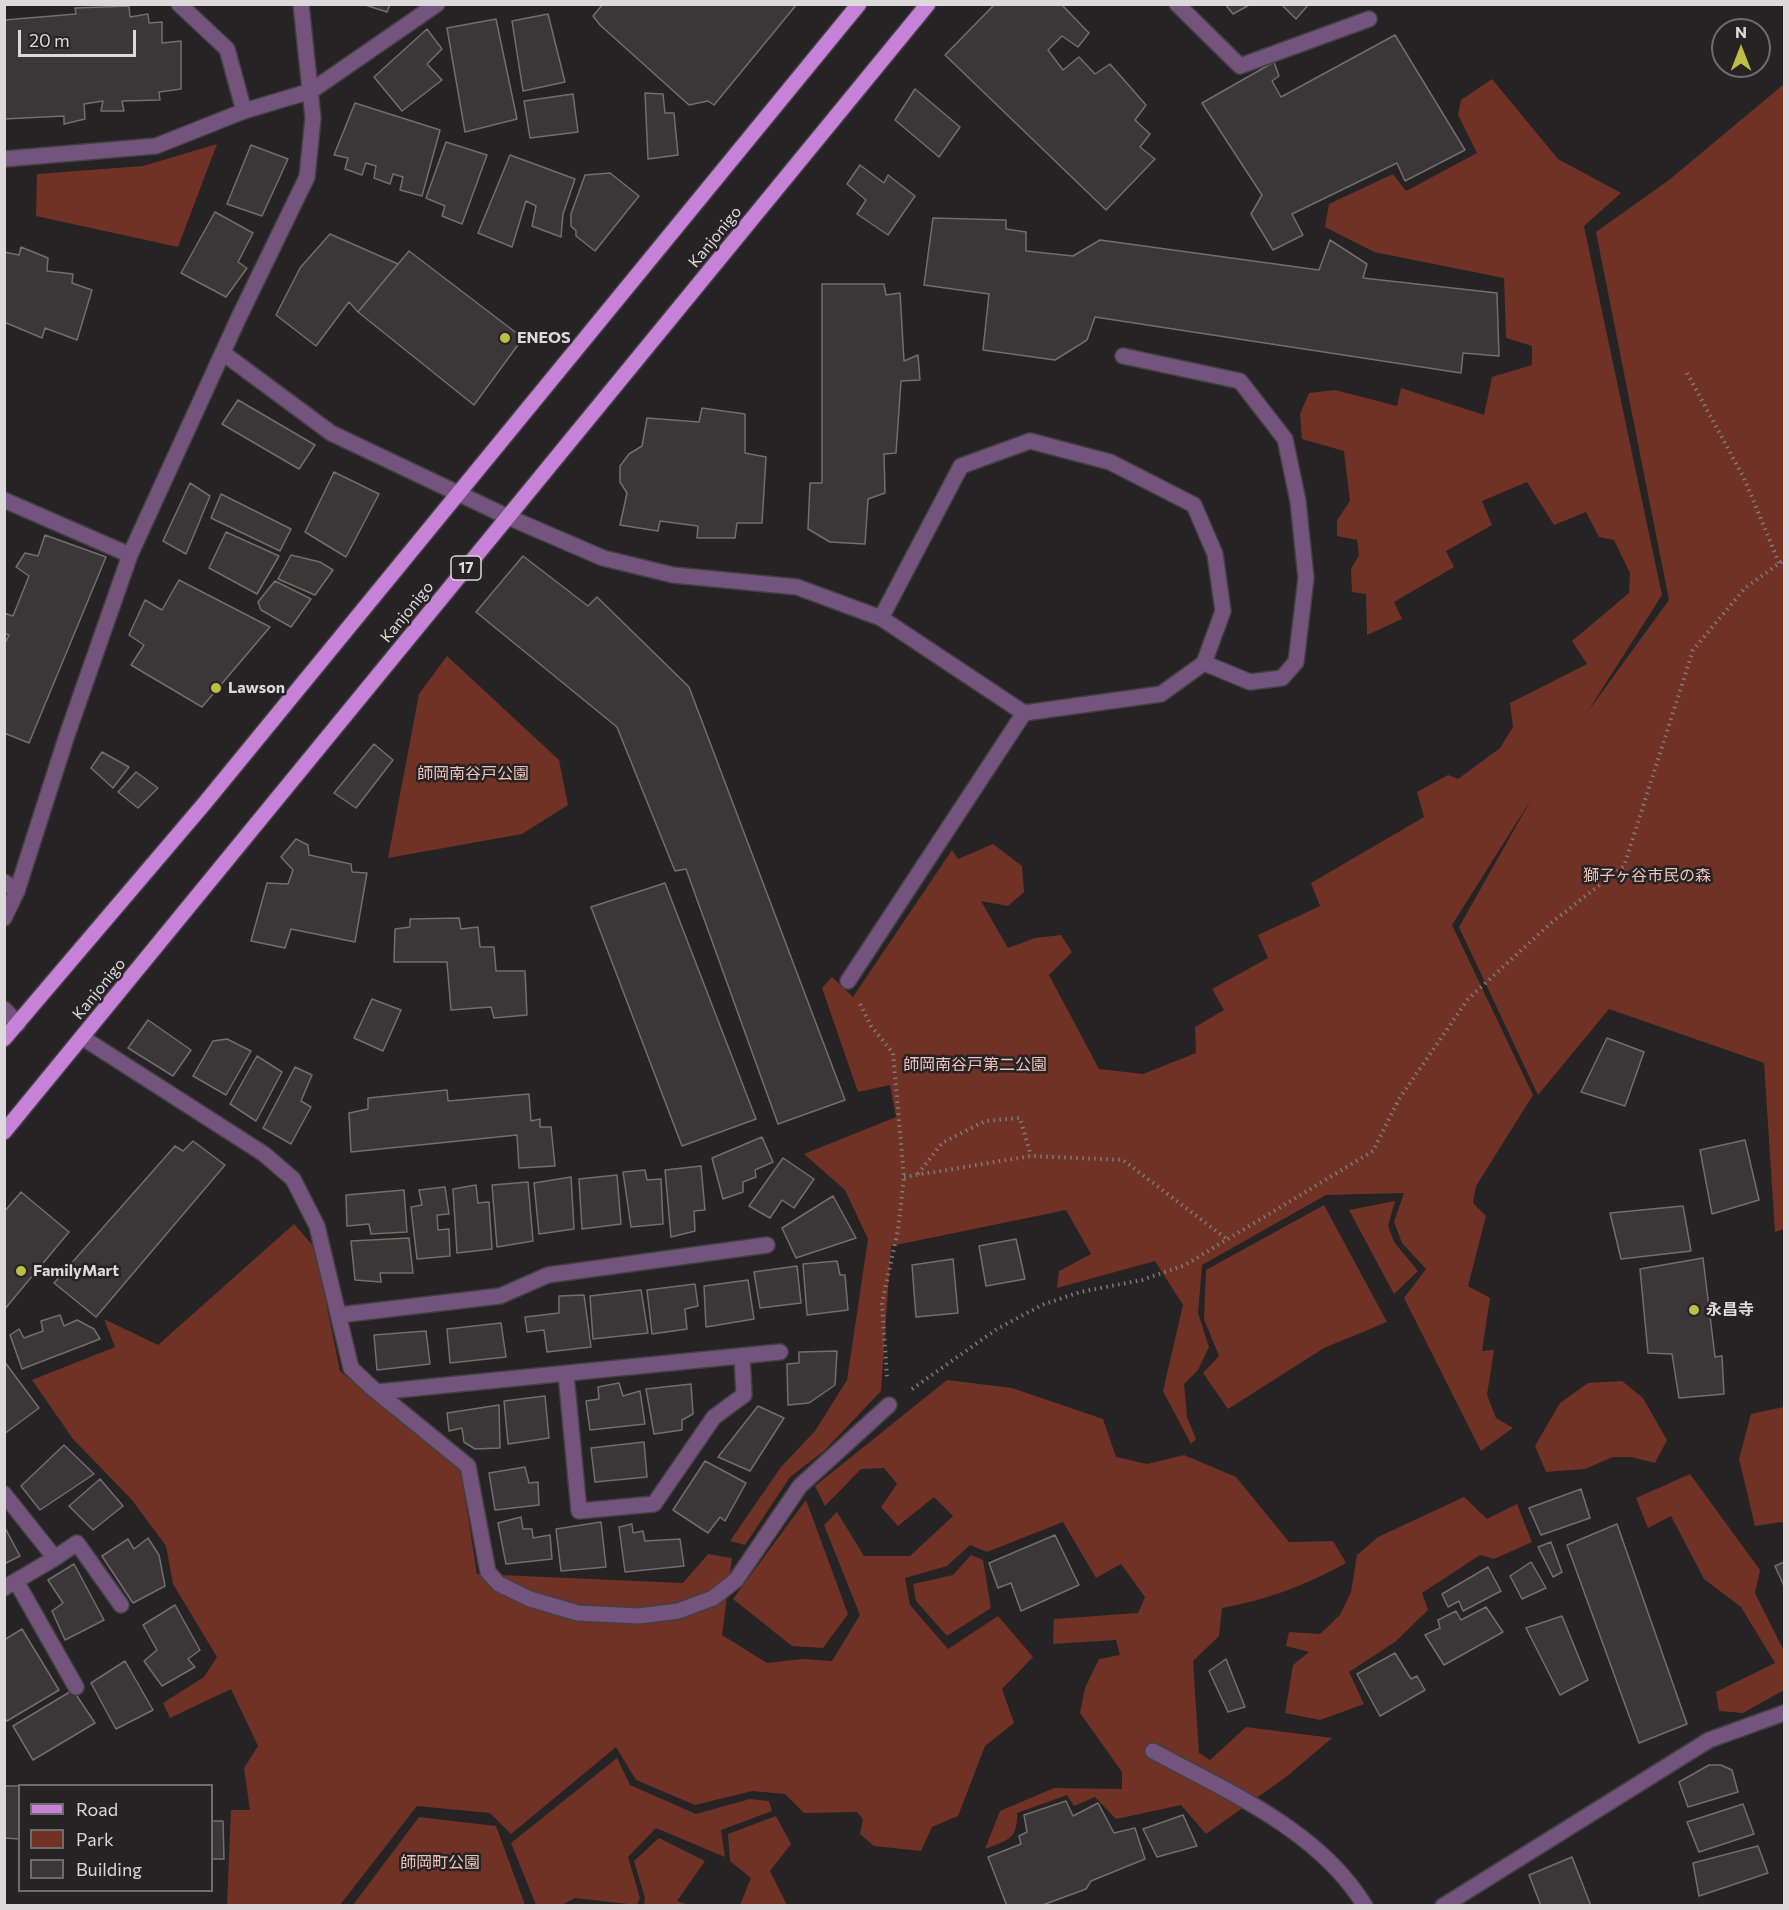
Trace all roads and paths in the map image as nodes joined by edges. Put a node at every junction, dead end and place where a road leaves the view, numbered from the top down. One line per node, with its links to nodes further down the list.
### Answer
1 (179, 4): 9 (street)
2 (302, 4): 8 (street)
3 (437, 4): 8 (street)
4 (859, 4): 14 (main road, Kanjonigo)
5 (928, 4): 16 (main road, Kanjonigo / 17)
6 (1178, 4): 7 (street)
7 (1369, 19)
8 (311, 92): 9 (street); 11 (street)
9 (244, 111): 10 (street)
10 (4, 159)
11 (223, 353): 14 (street); 17 (street)
12 (1124, 356): 21 (street)
13 (1688, 373): 19 (path)
14 (461, 494): 16 (street); 27 (main road, Kanjonigo)
15 (4, 500): 17 (street)
16 (508, 517): 20 (street); 28 (main road, Kanjonigo / 17)
17 (130, 555): 23 (street)
18 (1785, 560): 19 (path)
19 (1779, 564): 34 (path)
20 (881, 618): 21 (street); 22 (street)
21 (1204, 663): 22 (street)
22 (1024, 713): 25 (street)
23 (11, 886): 24 (street)
24 (4, 918)
25 (848, 981): 33 (path)
26 (4, 1009): 27 (street)
27 (18, 1024): 29 (main road, Kanjonigo)
28 (83, 1038): 30 (main road, Kanjonigo / 17); 36 (street)
29 (4, 1039)
30 (4, 1132)
31 (1031, 1156): 32 (path); 32 (path); 34 (path)
32 (918, 1175): 33 (path)
33 (904, 1178): 41 (path)
34 (1229, 1240): 41 (path)
35 (767, 1245): 36 (street)
36 (339, 1315): 40 (street)
37 (780, 1352): 38 (street)
38 (742, 1356): 39 (street); 39 (street)
39 (566, 1374): 40 (street)
40 (377, 1392): 41 (street)
41 (889, 1405)
42 (4, 1494): 43 (street)
43 (55, 1558): 44 (street); 45 (street)
44 (10, 1584): 46 (street)
45 (121, 1605)
46 (76, 1687)
47 (1785, 1713): 50 (street)
48 (1153, 1750): 49 (street)
49 (1365, 1905)
50 (1443, 1905)

